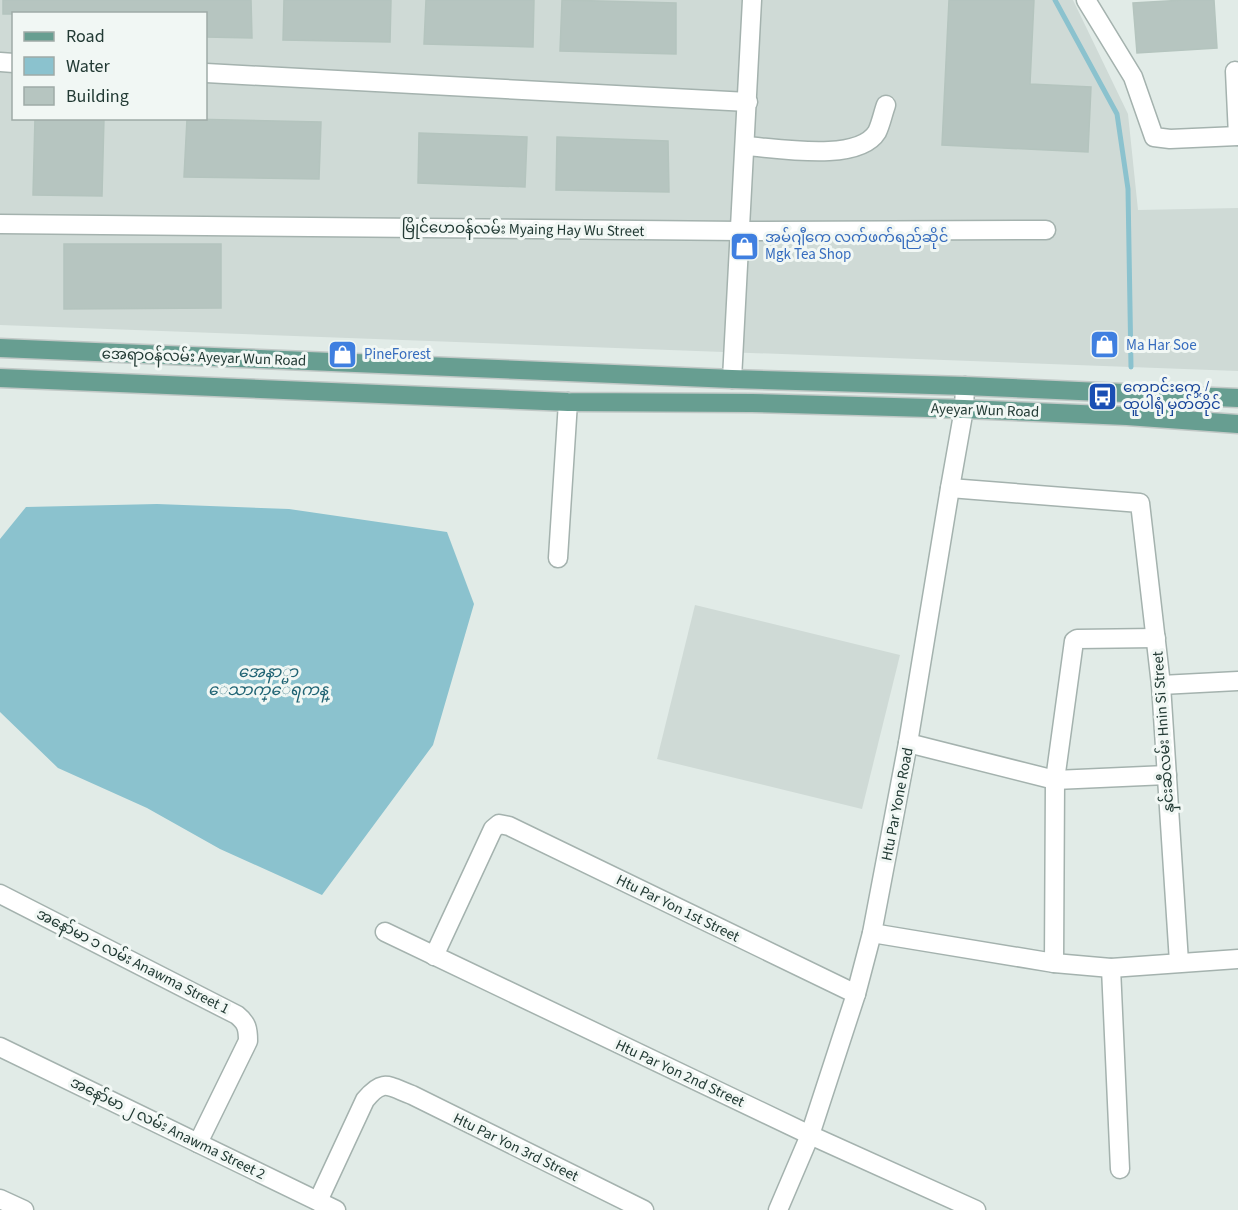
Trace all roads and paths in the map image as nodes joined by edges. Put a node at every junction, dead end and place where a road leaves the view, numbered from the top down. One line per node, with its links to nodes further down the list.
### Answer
1 (752, 0): 5 (street)
2 (1086, 0): 7 (street)
3 (1235, 70): 7 (street)
4 (207, 73): 5 (street)
5 (748, 102): 8 (street)
6 (886, 105): 8 (street)
7 (1238, 136)
8 (746, 146): 11 (street)
9 (0, 224): 11 (street, မြိုင်ဟေဝန်လမ်း Myaing Hay Wu Street)
10 (1046, 230): 11 (street, မြိုင်ဟေဝန်လမ်း Myaing Hay Wu Street)
11 (741, 231): 14 (street)
12 (0, 348): 14 (main road, အေရာဝန်လမ်း Ayeyar Wun Road)
13 (0, 378): 17 (main road, အေရာဝန်လမ်း Ayeyar Wun Road)
14 (732, 379): 15 (main road, Ayeyar Wun Road)
15 (965, 386): 16 (main road, Ayeyar Wun Road); 19 (street, Htu Par Yone Road)
16 (1238, 398)
17 (568, 402): 18 (main road, အေရာဝန်လမ်း Ayeyar Wun Road); 22 (street)
18 (732, 404): 19 (main road, Ayeyar Wun Road)
19 (964, 409): 20 (main road, Ayeyar Wun Road); 21 (street, Htu Par Yone Road)
20 (1238, 424)
21 (950, 488): 23 (street, နှင်းဆီလမ်း Hnin Si Street); 26 (street, Htu Par Yone Road)
22 (558, 558)
23 (1156, 638): 25 (street, နှင်းဆီလမ်း Hnin Si Street); 28 (street)
24 (1238, 681): 25 (street)
25 (1161, 685): 27 (street, နှင်းဆီလမ်း Hnin Si Street)
26 (908, 743): 28 (street); 31 (street, Htu Par Yone Road)
27 (1167, 775): 28 (street); 34 (street, နှင်းဆီလမ်း Hnin Si Street)
28 (1055, 780): 35 (street)
29 (0, 894): 40 (street, အနော်မာ ၁ လမ်း Anawma Street 1)
30 (385, 932): 32 (street, Htu Par Yon 2nd Street)
31 (872, 933): 35 (street); 37 (street, Htu Par Yone Road)
32 (434, 956): 37 (street, Htu Par Yon 1st Street); 39 (street, Htu Par Yon 2nd Street)
33 (1238, 959): 34 (street)
34 (1179, 962): 36 (street)
35 (1054, 963): 36 (street)
36 (1111, 968): 41 (street)
37 (856, 994): 39 (street, Htu Par Yone Road)
38 (0, 1047): 40 (street, အနော်မာ ၂ လမ်း Anawma Street 2)
39 (810, 1135): 47 (street, Htu Par Yone Road); 48 (street, Htu Par Yon 2nd Street)
40 (198, 1143): 43 (street, အနော်မာ ၂ လမ်း Anawma Street 2)
41 (1120, 1169)
42 (0, 1198): 44 (street)
43 (318, 1201): 45 (street, အနော်မာ ၂ လမ်း Anawma Street 2); 46 (street, Htu Par Yon 3rd Street)
44 (24, 1210)
45 (336, 1210)
46 (644, 1210)
47 (778, 1210)
48 (976, 1210)

